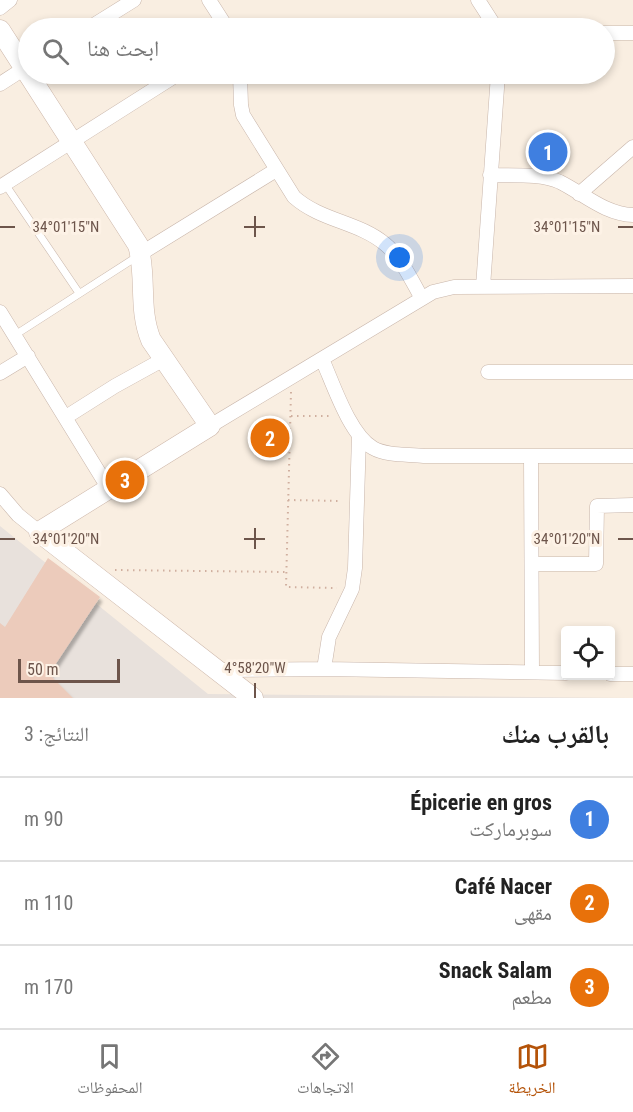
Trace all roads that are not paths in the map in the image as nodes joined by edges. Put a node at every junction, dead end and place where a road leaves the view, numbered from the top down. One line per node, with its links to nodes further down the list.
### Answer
1 (10, 0): 5 (street)
2 (134, 0): 6 (street)
3 (209, 0): 7 (street)
4 (478, 0): 8 (street)
5 (0, 8)
6 (105, 18)
7 (221, 18)
8 (490, 18)
9 (0, 30): 12 (street)
10 (615, 33): 11 (street)
11 (633, 33)
12 (18, 56)
13 (18, 73): 14 (street)
14 (0, 84)
15 (36, 84): 19 (street)
16 (162, 84): 19 (street)
17 (240, 84): 21 (street)
18 (497, 84): 22 (street)
19 (71, 141): 23 (street); 26 (street)
20 (633, 147): 24 (street)
21 (276, 170): 26 (street); 30 (street)
22 (490, 175): 24 (street); 28 (street)
23 (2, 185): 29 (lane)
24 (579, 194): 25 (street)
25 (633, 215)
26 (140, 254): 29 (lane); 34 (street)
27 (633, 286): 28 (street)
28 (483, 287): 30 (street)
29 (79, 294): 32 (lane)
30 (421, 297): 35 (street)
31 (0, 312): 32 (street)
32 (15, 335): 33 (street)
33 (28, 356): 38 (street); 39 (street)
34 (164, 359): 39 (street); 40 (street)
35 (322, 359): 40 (street); 41 (street)
36 (488, 372): 37 (street)
37 (633, 372)
38 (0, 373)
39 (66, 417): 44 (street)
40 (210, 426): 44 (street)
41 (359, 436): 42 (street); 49 (street)
42 (531, 456): 43 (street); 48 (street)
43 (633, 456)
44 (109, 489): 47 (street)
45 (0, 494): 47 (street)
46 (633, 505): 48 (street)
47 (39, 532): 50 (street)
48 (531, 564): 51 (street)
49 (324, 669): 50 (street); 51 (street)
50 (217, 670): 55 (street)
51 (532, 672): 52 (street)
52 (561, 673)
53 (615, 674): 54 (street)
54 (633, 674)
55 (253, 698)

